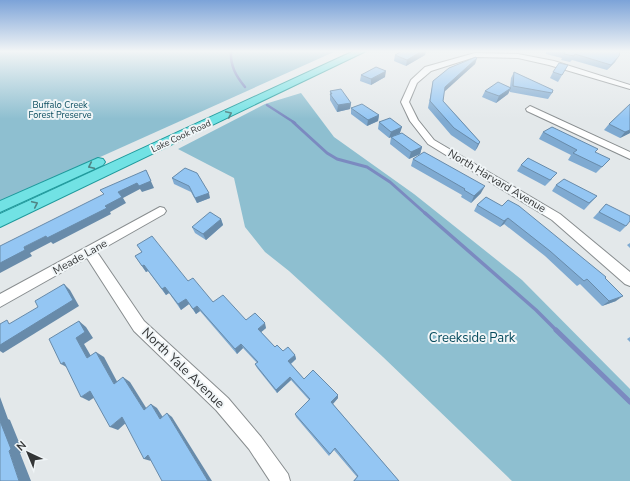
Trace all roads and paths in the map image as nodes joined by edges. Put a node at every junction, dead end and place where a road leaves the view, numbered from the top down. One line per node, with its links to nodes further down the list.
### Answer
1 (296, 73): 8 (main road, Lake Cook Road, one-way to 8)
2 (316, 73): 10 (main road, Lake Cook Road, one-way to 2)
3 (423, 73): 12 (street, North Harvard Avenue)
4 (585, 73): 5 (street, North Harvard Avenue)
5 (630, 87)
6 (530, 109): 7 (street)
7 (630, 156)
8 (0, 207)
9 (160, 211): 11 (street, Meade Lane)
10 (0, 221)
11 (90, 252): 13 (street, Meade Lane); 14 (street, North Yale Avenue)
12 (630, 280)
13 (0, 301)
14 (281, 481)

